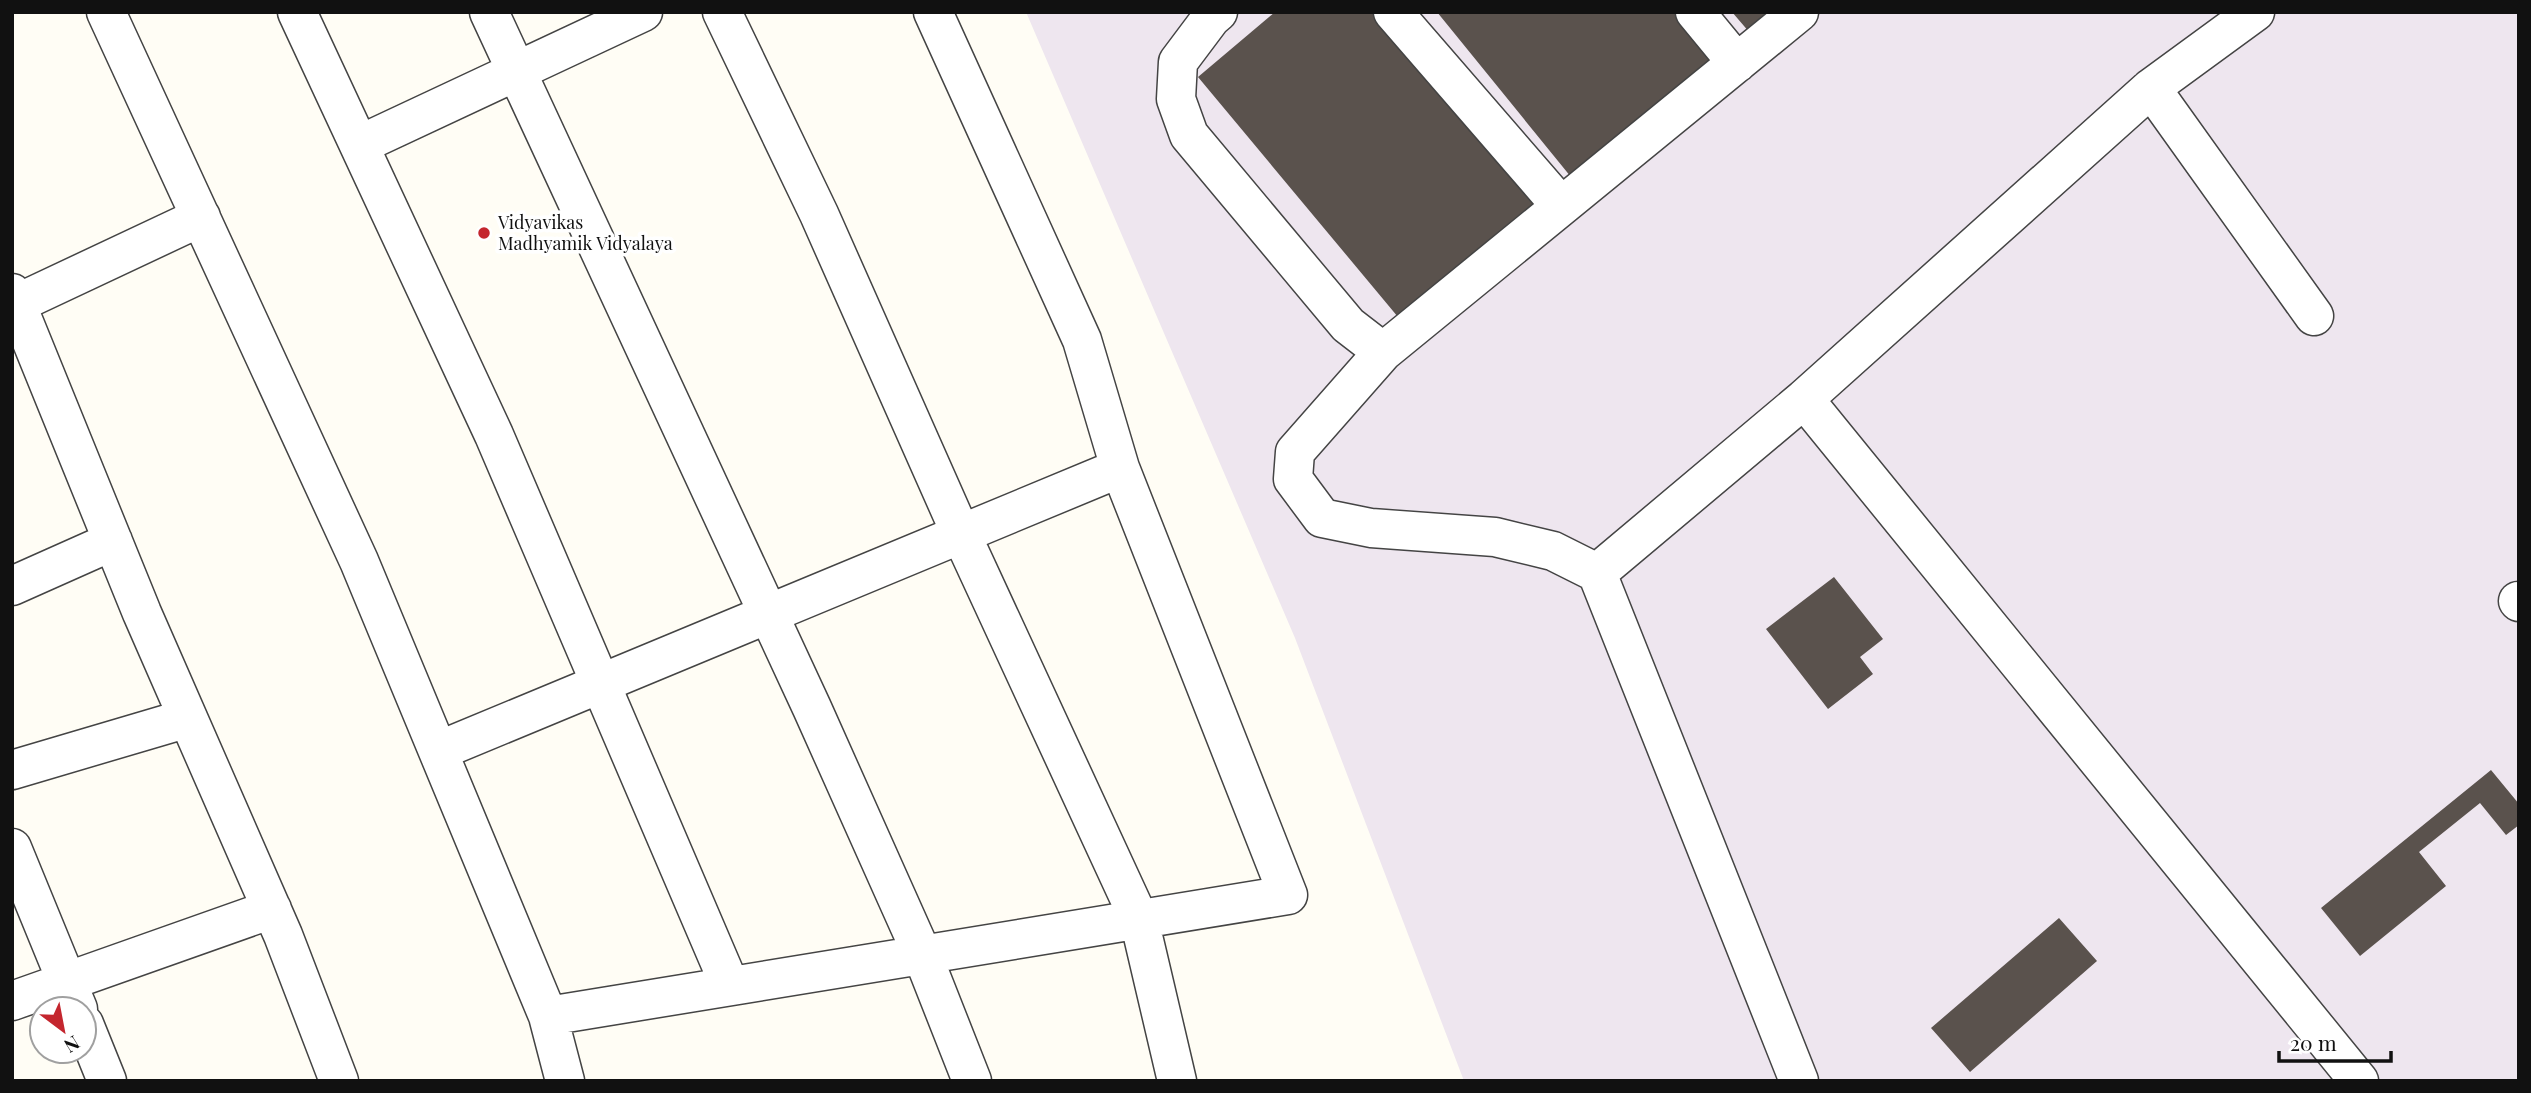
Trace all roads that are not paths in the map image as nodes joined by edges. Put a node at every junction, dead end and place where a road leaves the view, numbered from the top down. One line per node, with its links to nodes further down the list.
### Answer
1 (106, 12): 17 (street)
2 (297, 12): 15 (street)
3 (489, 12): 13 (street)
4 (643, 12): 13 (street)
5 (722, 12): 23 (street)
6 (933, 12): 22 (street)
7 (1218, 12): 20 (street)
8 (1394, 12): 16 (street)
9 (1695, 12): 12 (street)
10 (1799, 12): 12 (street)
11 (2255, 12): 14 (street)
12 (1737, 63): 16 (street)
13 (516, 70): 15 (street); 27 (street)
14 (2151, 88): 19 (street); 21 (street)
15 (359, 145): 28 (street)
16 (1562, 206): 20 (street)
17 (201, 217): 18 (street); 30 (street)
18 (14, 299): 24 (street)
19 (2314, 316)
20 (1383, 352): 25 (street)
21 (1804, 399): 25 (street); 46 (street)
22 (1120, 468): 23 (street); 34 (street)
23 (961, 534): 27 (street); 34 (street)
24 (113, 541): 26 (street); 29 (street)
25 (1597, 573): 45 (street)
26 (12, 586)
27 (769, 614): 28 (street); 35 (street)
28 (601, 683): 30 (street); 36 (street)
29 (188, 718): 31 (street); 33 (street)
30 (438, 751): 38 (street)
31 (12, 770)
32 (12, 848): 37 (street)
33 (272, 909): 37 (street); 41 (street)
34 (1139, 919): 35 (street); 44 (street)
35 (922, 954): 36 (street); 43 (street)
36 (730, 986): 38 (street)
37 (72, 995)
38 (548, 1016): 42 (street)
39 (98, 1059): 40 (street)
40 (107, 1081)
41 (339, 1081)
42 (565, 1081)
43 (972, 1081)
44 (1177, 1081)
45 (1799, 1081)
46 (2359, 1081)

